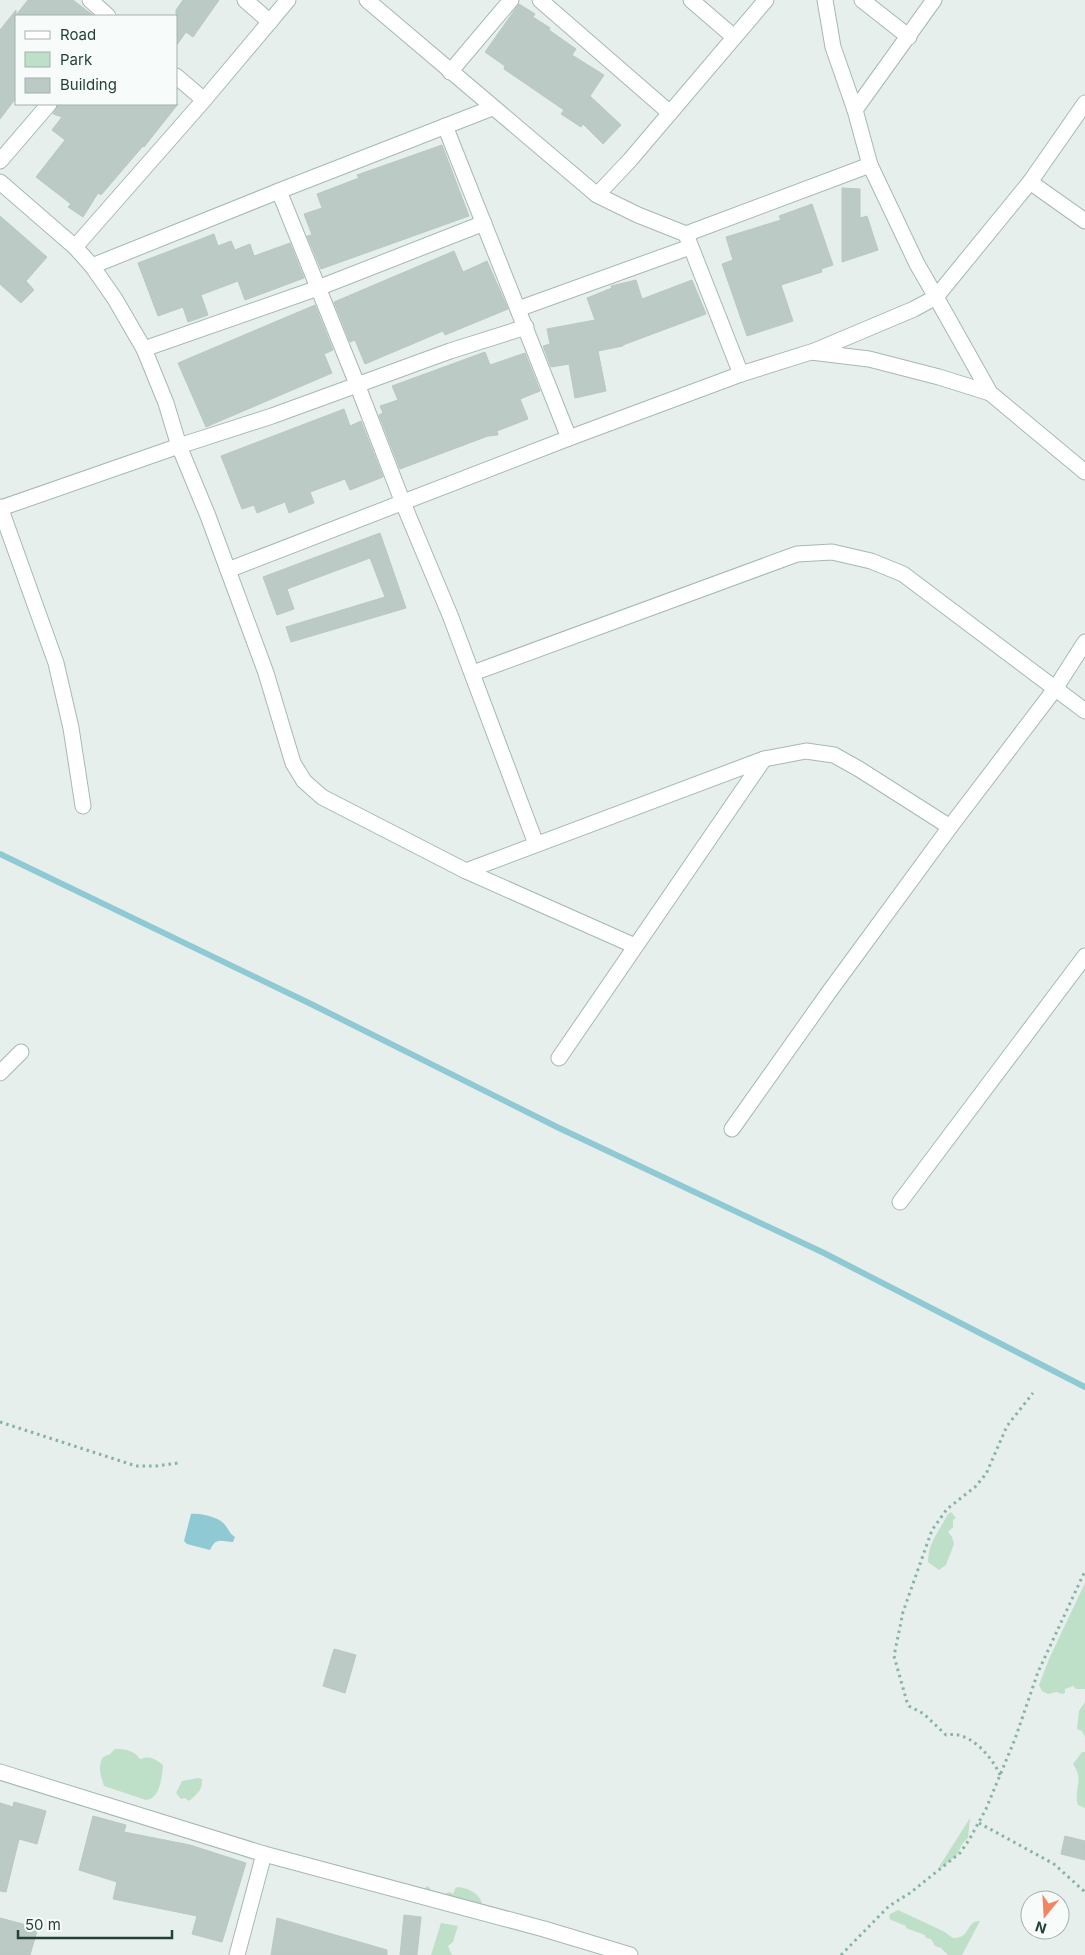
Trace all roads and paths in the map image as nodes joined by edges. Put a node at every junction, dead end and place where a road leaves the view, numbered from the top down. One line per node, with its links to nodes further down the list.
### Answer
1 (90, 0): 12 (street)
2 (245, 0): 13 (street)
3 (288, 0): 13 (street)
4 (367, 0): 16 (street)
5 (511, 0): 16 (street)
6 (540, 0): 23 (street)
7 (691, 0): 14 (street)
8 (766, 0): 14 (street)
9 (825, 0): 22 (street)
10 (862, 0): 15 (street)
11 (934, 0): 15 (street)
12 (107, 15)
13 (270, 22): 18 (street)
14 (734, 37): 23 (street)
15 (909, 37): 22 (street)
16 (450, 72): 21 (street)
17 (178, 78): 18 (street)
18 (204, 100): 34 (street)
19 (1085, 103): 28 (street)
20 (48, 105): 25 (street)
21 (492, 108): 24 (street); 30 (street)
22 (855, 110): 26 (street)
23 (670, 113): 30 (street)
24 (445, 126): 29 (street); 32 (street)
25 (0, 161)
26 (870, 165): 33 (street); 37 (street)
27 (0, 182): 34 (street)
28 (1030, 182): 31 (street); 37 (street)
29 (278, 191): 35 (street); 36 (street)
30 (597, 195): 33 (street)
31 (1085, 221)
32 (484, 223): 36 (street); 38 (street)
33 (688, 240): 38 (street); 42 (street)
34 (75, 247): 35 (street)
35 (92, 266): 40 (street)
36 (318, 288): 40 (street); 43 (street)
37 (936, 297): 41 (street); 44 (street)
38 (518, 309): 39 (street)
39 (526, 327): 43 (street); 45 (street)
40 (144, 349): 46 (street)
41 (811, 352): 42 (street); 44 (street)
42 (741, 374): 45 (street)
43 (357, 384): 46 (street); 48 (street)
44 (990, 393): 47 (street)
45 (569, 438): 48 (street)
46 (179, 446): 49 (street); 50 (street)
47 (1082, 464)
48 (403, 503): 50 (street); 52 (street)
49 (0, 508): 56 (street)
50 (228, 570): 59 (street)
51 (1085, 642): 53 (street)
52 (472, 673): 53 (street); 58 (street)
53 (1055, 689): 54 (street); 57 (street)
54 (1085, 711)
55 (764, 760): 57 (street); 58 (street); 60 (street)
56 (83, 806)
57 (950, 827): 65 (street)
58 (536, 844): 59 (street)
59 (466, 871): 60 (street)
60 (635, 946): 63 (street)
61 (1085, 956): 66 (street)
62 (22, 1052): 64 (street)
63 (559, 1058)
64 (0, 1073)
65 (732, 1129)
66 (900, 1202)
67 (1033, 1393): 72 (path)
68 (0, 1422): 69 (path)
69 (178, 1462)
70 (1085, 1571): 72 (path)
71 (0, 1772): 74 (street)
72 (1000, 1776): 73 (path)
73 (979, 1823): 75 (path); 78 (path)
74 (264, 1854): 76 (street); 77 (street)
75 (1085, 1892)
76 (237, 1955)
77 (630, 1955)
78 (841, 1955)

